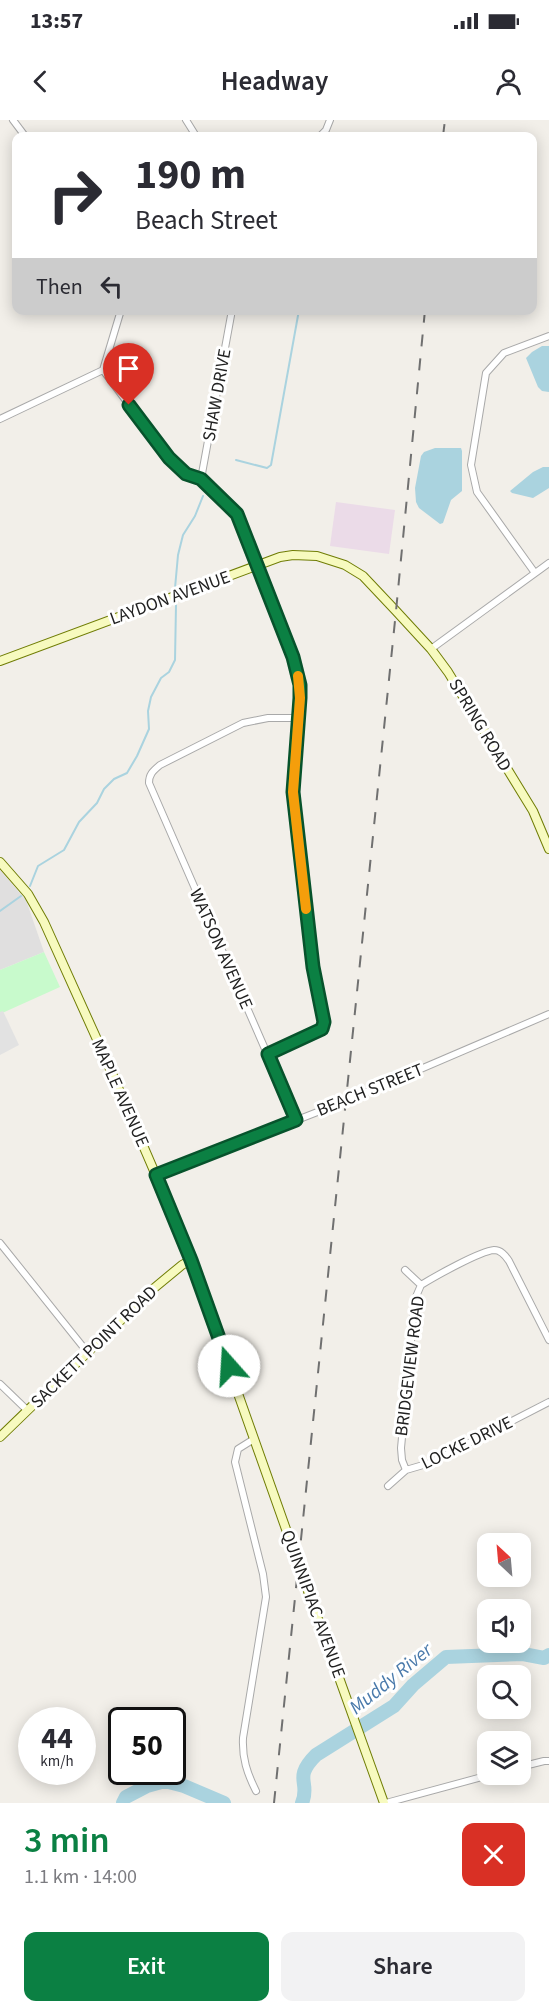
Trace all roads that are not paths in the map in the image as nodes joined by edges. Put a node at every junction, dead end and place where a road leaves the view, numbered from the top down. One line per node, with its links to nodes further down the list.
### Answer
1 (120, 315): 4 (street)
2 (231, 315): 6 (street, SHAW DRIVE)
3 (549, 336): 9 (street)
4 (103, 370): 5 (street); 6 (street)
5 (0, 419)
6 (201, 479): 8 (street)
7 (549, 562): 9 (street)
8 (257, 565): 10 (main road, LAYDON AVENUE); 12 (main road, LAYDON AVENUE); 13 (street)
9 (535, 573): 11 (street)
10 (396, 611): 11 (main road, SPRING ROAD)
11 (431, 649): 14 (main road, SPRING ROAD)
12 (0, 661)
13 (299, 718): 17 (street); 17 (street, WATSON AVENUE)
14 (549, 849)
15 (0, 862): 19 (main road, MAPLE AVENUE)
16 (549, 1014): 18 (street, BEACH STREET, bridge)
17 (268, 1054): 18 (street, WATSON AVENUE)
18 (296, 1120): 19 (street, BEACH STREET)
19 (156, 1175): 21 (main road, MAPLE AVENUE)
20 (0, 1243): 25 (street)
21 (191, 1260): 25 (main road, SACKETT POINT ROAD); 30 (main road, MAPLE AVENUE)
22 (405, 1270): 23 (street, BRIDGEVIEW ROAD)
23 (421, 1285): 24 (street); 31 (street, BRIDGEVIEW ROAD)
24 (549, 1340)
25 (88, 1353): 28 (main road, SACKETT POINT ROAD)
26 (0, 1384): 28 (street)
27 (549, 1402): 31 (street, LOCKE DRIVE)
28 (27, 1410): 29 (main road, SACKETT POINT ROAD)
29 (0, 1437)
30 (254, 1438): 36 (street); 37 (main road, QUINNIPIAC AVENUE, bridge)
31 (406, 1470): 32 (street, LOCKE DRIVE)
32 (388, 1486)
33 (549, 1761): 34 (street)
34 (531, 1764)
35 (477, 1778): 37 (street)
36 (256, 1791)
37 (385, 1803)

